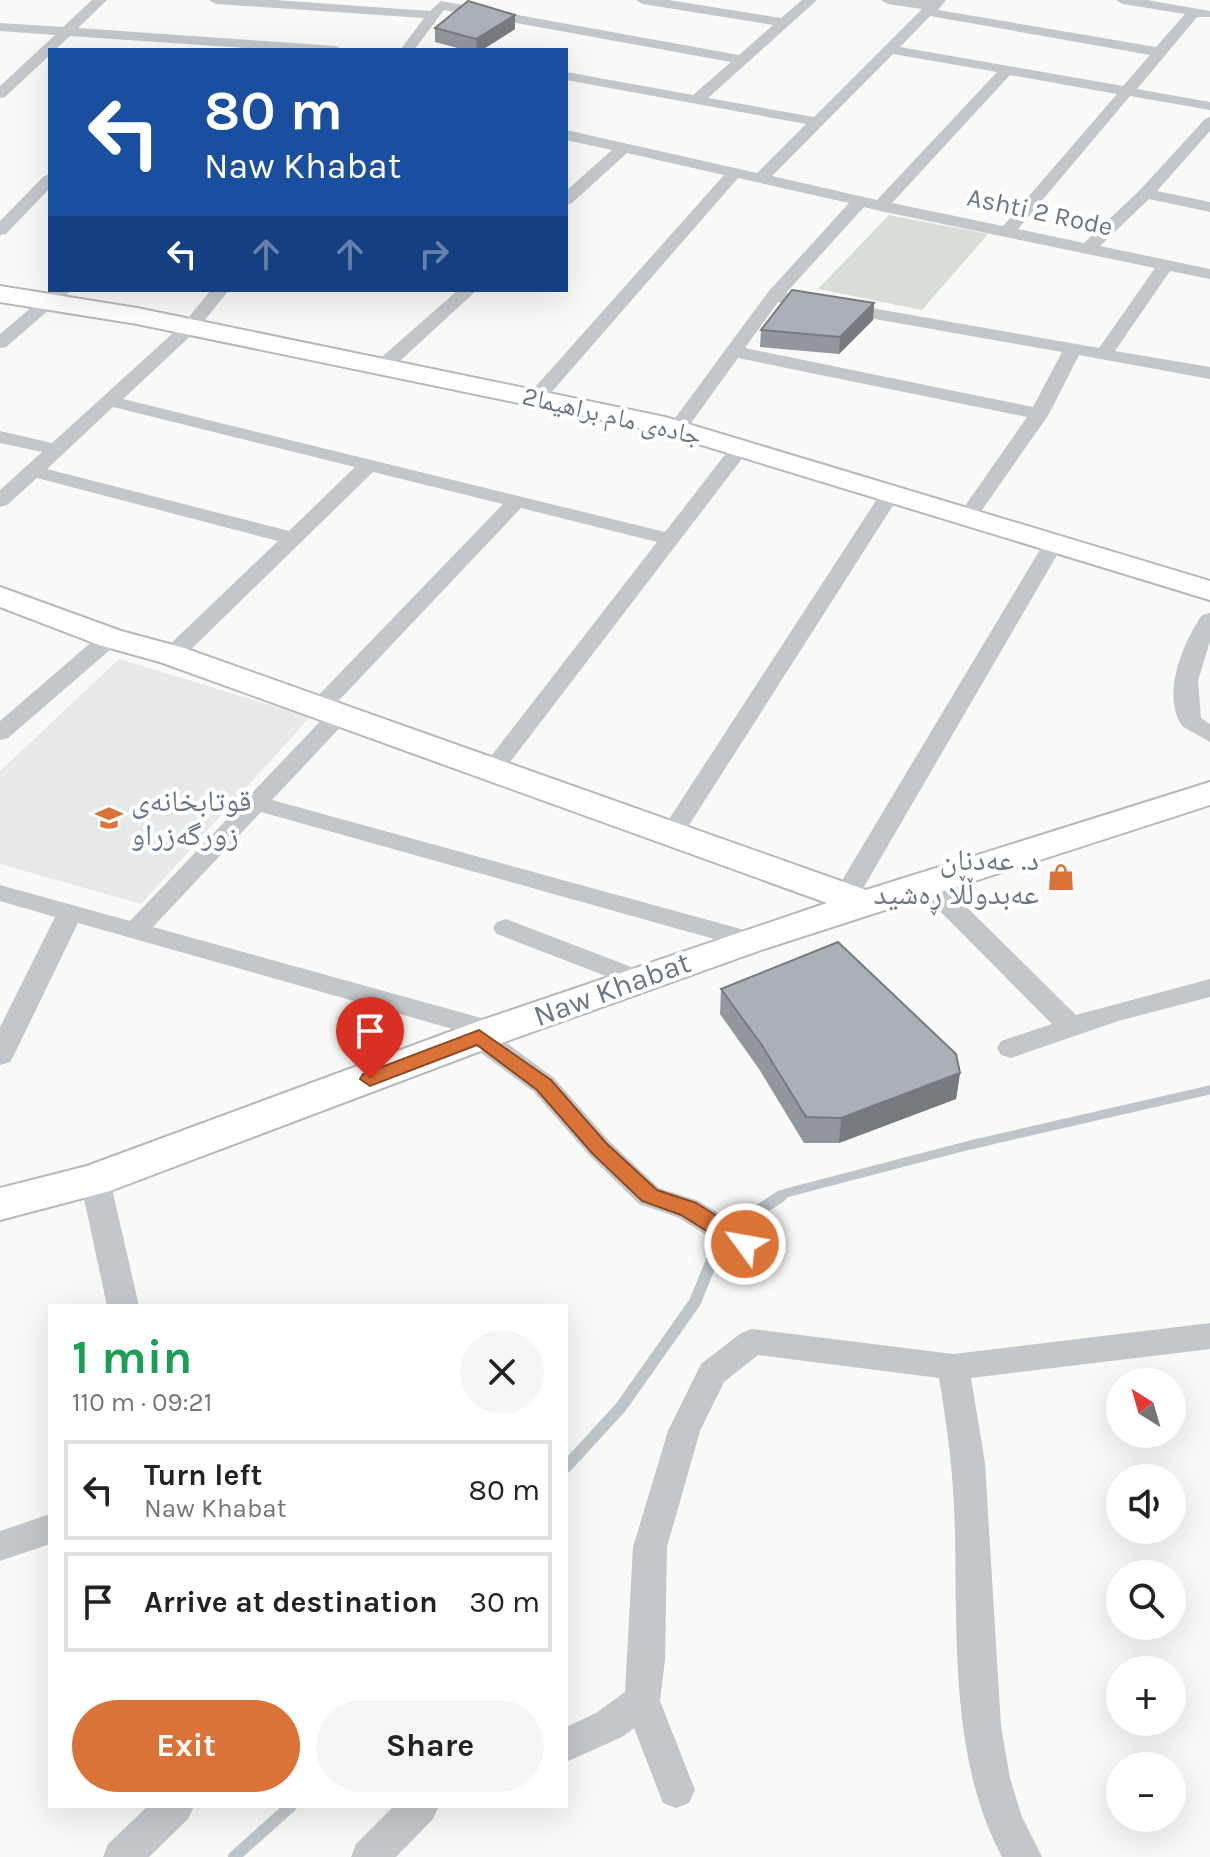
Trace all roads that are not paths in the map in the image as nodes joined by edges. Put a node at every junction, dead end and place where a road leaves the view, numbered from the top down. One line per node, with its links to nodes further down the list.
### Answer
1 (100, 0): 13 (street)
2 (216, 0): 8 (street)
3 (643, 0): 11 (street)
4 (810, 0): 11 (street)
5 (888, 0): 7 (street)
6 (1123, 0): 9 (street)
7 (933, 6): 17 (street); 18 (street)
8 (440, 7): 16 (street); 20 (street)
9 (1194, 12): 10 (street); 18 (street)
10 (1210, 15)
11 (783, 23): 20 (street)
12 (0, 27): 13 (street)
13 (66, 32): 14 (street); 15 (street)
14 (52, 48)
15 (306, 48)
16 (413, 48)
17 (889, 49): 21 (street); 29 (street)
18 (1159, 52): 25 (street)
19 (48, 53): 23 (street)
20 (742, 60): 27 (street)
21 (1006, 71): 25 (street); 39 (street)
22 (0, 74): 23 (street)
23 (28, 76): 26 (street)
24 (568, 76): 27 (street)
25 (1125, 92): 28 (street); 42 (street)
26 (0, 94)
27 (695, 101): 29 (street)
28 (1210, 106)
29 (817, 122): 34 (street)
30 (1210, 122): 36 (street)
31 (568, 135): 32 (street, Ashti 2 Rode)
32 (625, 147): 33 (street, Ashti 2 Rode); 37 (street)
33 (735, 172): 34 (street, Ashti 2 Rode); 58 (street)
34 (761, 178): 38 (street, Ashti 2 Rode)
35 (47, 185): 41 (street)
36 (1146, 193): 40 (street); 43 (street)
37 (568, 196)
38 (860, 201): 39 (street, Ashti 2 Rode); 50 (street)
39 (880, 206): 42 (street, Ashti 2 Rode)
40 (1210, 207)
41 (0, 230)
42 (1007, 232): 43 (street, Ashti 2 Rode)
43 (1088, 248): 44 (street, Ashti 2 Rode)
44 (1165, 265): 45 (street, Ashti 2 Rode); 55 (street)
45 (1210, 274)
46 (218, 292): 51 (street)
47 (466, 292): 56 (street)
48 (0, 294): 49 (street, جادەی مام براهیما2)
49 (57, 296): 51 (street, جادەی مام براهیما2); 52 (street)
50 (774, 296): 53 (street); 54 (street)
51 (190, 327): 56 (street, جادەی مام براهیما2); 59 (street)
52 (0, 343)
53 (1073, 349): 55 (street); 60 (street)
54 (733, 351): 60 (street); 61 (street)
55 (1104, 354): 57 (street)
56 (382, 367): 58 (street, جادەی مام براهیما2)
57 (1210, 373)
58 (536, 398): 61 (street, جادەی مام براهیما2)
59 (110, 401): 64 (street); 65 (street)
60 (1039, 414): 70 (street)
61 (677, 429): 63 (street, جادەی مام براهیما2)
62 (0, 437): 64 (street)
63 (741, 447): 67 (street, جادەی مام براهیما2); 72 (street)
64 (55, 449): 66 (street)
65 (369, 465): 69 (street); 71 (street)
66 (33, 471): 68 (street); 71 (street)
67 (891, 493): 70 (street, جادەی مام براهیما2); 85 (street)
68 (0, 501)
69 (517, 501): 72 (street); 79 (street)
70 (968, 516): 73 (street, جادەی مام براهیما2)
71 (292, 538): 78 (street)
72 (670, 539): 82 (street)
73 (1054, 543): 74 (street, جادەی مام براهیما2); 88 (street)
74 (1210, 591)
75 (0, 596): 77 (street)
76 (1210, 620): 81 (street)
77 (110, 638): 78 (street); 80 (street)
78 (172, 655): 79 (street)
79 (330, 711): 82 (street); 84 (street)
80 (0, 733)
81 (1210, 735)
82 (493, 769): 85 (street)
83 (1210, 793): 86 (street, Naw Khabat)
84 (256, 803): 91 (street); 92 (street)
85 (672, 833): 88 (street)
86 (926, 882): 88 (street, Naw Khabat); 95 (street)
87 (0, 893): 89 (street)
88 (854, 900): 92 (street, Naw Khabat)
89 (71, 911): 91 (street); 98 (street)
90 (506, 928): 93 (street)
91 (137, 929): 96 (street)
92 (750, 940): 93 (street, Naw Khabat)
93 (638, 979): 96 (street, Naw Khabat)
94 (1210, 988): 95 (street)
95 (1072, 1028): 97 (street)
96 (486, 1034): 99 (street, Naw Khabat); 101 (street)
97 (1011, 1048)
98 (0, 1055)
99 (95, 1180): 100 (street, Naw Khabat); 102 (street)
100 (0, 1204)
101 (745, 1244)
102 (123, 1304)
103 (1210, 1336): 104 (street)
104 (953, 1367): 107 (street); 114 (street)
105 (48, 1530): 106 (street)
106 (0, 1546)
107 (642, 1701): 108 (street); 109 (street)
108 (568, 1744)
109 (676, 1790)
110 (173, 1808): 112 (street)
111 (418, 1808): 113 (street)
112 (122, 1857)
113 (370, 1857)
114 (1023, 1857)

